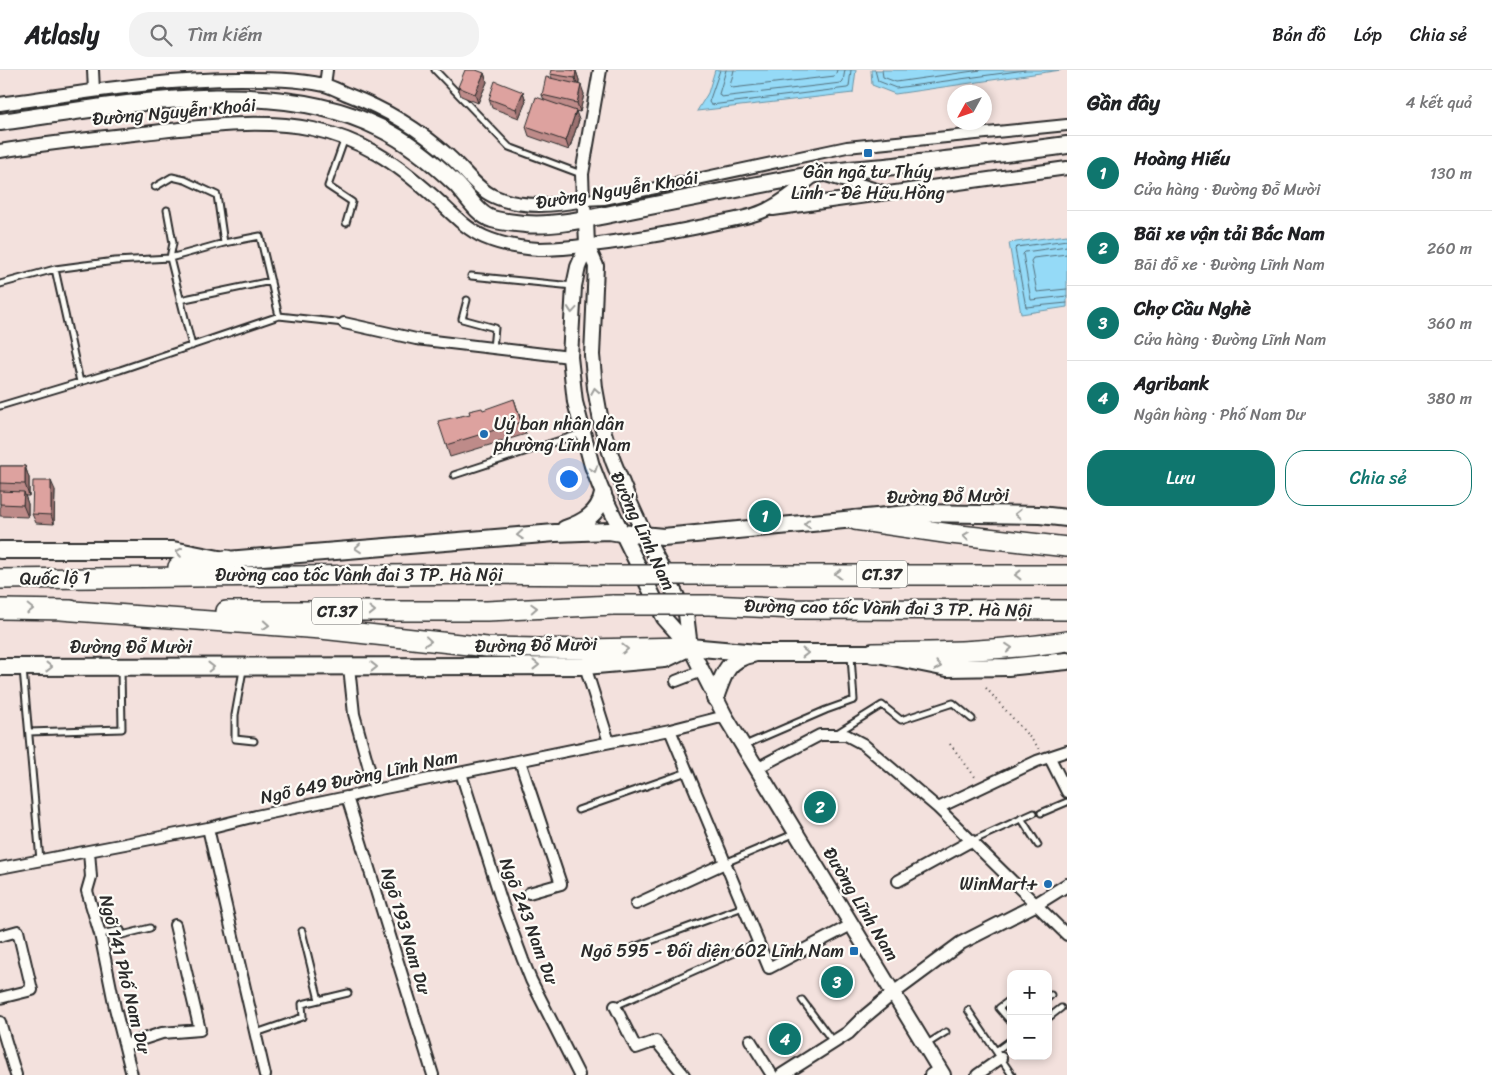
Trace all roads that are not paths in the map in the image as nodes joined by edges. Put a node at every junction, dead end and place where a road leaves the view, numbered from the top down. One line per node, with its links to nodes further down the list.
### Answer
1 (93, 70): 7 (street)
2 (327, 70): 6 (street)
3 (435, 70): 15 (lane)
4 (600, 70): 15 (street)
5 (259, 75): 6 (street); 7 (street)
6 (325, 86): 19 (street)
7 (94, 91): 8 (street)
8 (0, 104)
9 (0, 122): 22 (main road, Đường Nguyễn Khoái)
10 (1067, 125): 19 (street)
11 (345, 138): 13 (street, Đường Nguyễn Khoái); 23 (lane); 25 (street, Đường Nguyễn Khoái)
12 (1067, 145): 16 (main road, Đường Nguyễn Khoái)
13 (0, 151)
14 (1067, 168): 18 (street)
15 (582, 174): 19 (street)
16 (819, 174): 18 (street); 21 (street); 22 (main road, Đường Nguyễn Khoái)
17 (155, 187): 24 (lane)
18 (888, 193): 21 (street)
19 (583, 200): 22 (street)
20 (167, 210): 26 (lane)
21 (765, 210): 25 (street, Đường Nguyễn Khoái)
22 (586, 219): 25 (main road, Đường Lĩnh Nam)
23 (346, 223)
24 (224, 243): 26 (lane); 29 (lane)
25 (587, 246): 31 (main road, Đường Lĩnh Nam); 48 (main road, Đường Lĩnh Nam, one-way to 25)
26 (170, 258): 27 (lane); 32 (lane)
27 (55, 269): 30 (lane); 39 (lane)
28 (470, 276): 31 (lane)
29 (271, 281): 32 (lane); 34 (lane)
30 (0, 284)
31 (574, 286): 38 (main road, Đường Lĩnh Nam, one-way to 38)
32 (180, 300): 36 (lane)
33 (467, 300): 37 (lane)
34 (279, 316): 35 (lane); 36 (lane)
35 (344, 324): 37 (street)
36 (192, 346): 39 (lane)
37 (493, 349): 38 (street)
38 (570, 357): 41 (main road, Đường Lĩnh Nam)
39 (80, 382): 40 (lane)
40 (0, 406)
41 (583, 433): 42 (lane); 43 (main road, Đường Lĩnh Nam, one-way to 43)
42 (454, 475)
43 (603, 494): 46 (main road); 47 (main road, Đường Lĩnh Nam)
44 (1067, 518): 45 (main road, Đường Đỗ Mười, one-way to 45)
45 (855, 520): 48 (main road, Đường Đỗ Mười, one-way to 48); 49 (highway, one-way to 45)
46 (555, 533): 47 (main road, Đường Đỗ Mười); 51 (main road, Đường Đỗ Mười, one-way to 51)
47 (621, 533): 48 (main road, Đường Đỗ Mười); 59 (main road, Đường Lĩnh Nam)
48 (644, 536): 59 (main road, Đường Lĩnh Nam)
49 (1067, 548)
50 (0, 550): 51 (main road, Đường Đỗ Mười, one-way to 50)
51 (227, 560): 54 (highway)
52 (1067, 575): 54 (highway, Đường cao tốc Vành đai 3 TP. Hà Nội / CT.37, one-way to 54, bridge)
53 (0, 578): 54 (highway, Quốc lộ 1 / CT.37)
54 (110, 578)
55 (0, 609): 56 (highway, Quốc lộ 1 / CT.37, one-way to 56)
56 (60, 610): 57 (highway, Đường cao tốc Vành đai 3 TP. Hà Nội / CT.37, one-way to 57, bridge); 59 (highway, one-way to 59)
57 (1067, 610)
58 (1067, 640): 62 (highway, one-way to 58)
59 (690, 647): 60 (main road); 64 (main road, Đường Đỗ Mười); 70 (main road, Đường Lĩnh Nam)
60 (757, 653): 61 (main road, one-way to 61); 72 (main road)
61 (851, 653): 62 (main road); 80 (lane)
62 (873, 653): 63 (main road, one-way to 63)
63 (1067, 661)
64 (586, 666): 68 (main road, Đường Đỗ Mười, one-way to 64); 79 (street)
65 (0, 667): 69 (main road, Đường Đỗ Mười)
66 (120, 667): 67 (main road, Đường Đỗ Mười, one-way to 67); 69 (main road, Đường Đỗ Mười, one-way to 66); 76 (lane)
67 (244, 667): 68 (main road, Đường Đỗ Mười); 78 (lane)
68 (349, 667): 87 (street)
69 (23, 668): 76 (lane)
70 (702, 671): 71 (street); 72 (main road, Đường Lĩnh Nam)
71 (676, 681)
72 (716, 698): 73 (main road, Đường Lĩnh Nam)
73 (725, 716): 75 (street, Ngõ 649 Đường Lĩnh Nam); 80 (main road, Đường Lĩnh Nam)
74 (972, 719): 77 (lane)
75 (670, 730): 79 (street, Ngõ 649 Đường Lĩnh Nam); 85 (street)
76 (29, 732): 101 (lane)
77 (836, 734): 84 (street); 91 (street)
78 (254, 741)
79 (609, 742): 83 (street, Ngõ 649 Đường Lĩnh Nam)
80 (744, 746): 84 (main road, Đường Lĩnh Nam)
81 (1067, 750): 82 (street)
82 (1047, 759): 88 (street); 91 (street)
83 (520, 761): 86 (street, Ngõ 649 Đường Lĩnh Nam); 106 (street)
84 (757, 768): 97 (main road, Đường Lĩnh Nam)
85 (687, 772): 92 (lane); 102 (street)
86 (461, 773): 87 (street, Ngõ 649 Đường Lĩnh Nam); 144 (street, Ngõ 243 Nam Dư)
87 (375, 790): 89 (street, Ngõ 649 Đường Lĩnh Nam)
88 (1067, 792)
89 (347, 798): 96 (street, Ngõ 649 Đường Lĩnh Nam); 143 (street, Ngõ 193 Nam Dư)
90 (1067, 802): 94 (lane)
91 (938, 808): 98 (street)
92 (578, 810)
93 (1034, 813): 95 (lane)
94 (1041, 813)
95 (1021, 818): 98 (lane); 99 (lane)
96 (208, 828): 100 (street, Ngõ 649 Đường Lĩnh Nam); 132 (street)
97 (797, 833): 102 (lane); 111 (main road, Đường Lĩnh Nam)
98 (971, 841): 104 (street); 108 (street)
99 (1038, 845)
100 (89, 851): 101 (street, Ngõ 649 Đường Lĩnh Nam); 114 (street, Ngõ 141 Phố Nam Dư)
101 (40, 860): 103 (street, Ngõ 649 Đường Lĩnh Nam)
102 (725, 863): 107 (street); 109 (street)
103 (0, 868)
104 (898, 881)
105 (1067, 885): 108 (street)
106 (529, 893)
107 (636, 904)
108 (1035, 905): 115 (street); 120 (street)
109 (743, 907): 117 (street); 118 (lane)
110 (175, 925): 135 (street)
111 (851, 925): 117 (street); 120 (main road, Đường Lĩnh Nam)
112 (150, 928): 114 (lane)
113 (302, 931): 122 (lane)
114 (100, 934): 135 (street, Ngõ 141 Phố Nam Dư)
115 (1067, 935)
116 (0, 936): 121 (street)
117 (757, 943): 125 (lane)
118 (634, 947)
119 (348, 993): 122 (lane)
120 (892, 994): 134 (street); 137 (main road, Đường Lĩnh Nam)
121 (0, 998)
122 (318, 1000): 132 (lane)
123 (802, 1000): 134 (lane)
124 (1007, 1002): 129 (lane)
125 (615, 1006): 145 (street)
126 (1061, 1008): 128 (lane)
127 (968, 1010): 138 (lane)
128 (1052, 1015)
129 (1007, 1017)
130 (0, 1022): 140 (street)
131 (946, 1032): 137 (lane)
132 (256, 1033): 142 (street)
133 (750, 1040): 146 (street)
134 (834, 1043): 147 (street)
135 (125, 1045): 141 (street, Ngõ 141 Phố Nam Dư)
136 (1007, 1045): 138 (lane)
137 (924, 1046): 139 (main road, Đường Lĩnh Nam)
138 (999, 1054): 148 (street); 149 (lane)
139 (937, 1073)
140 (16, 1075)
141 (132, 1075)
142 (265, 1075)
143 (433, 1075)
144 (579, 1075)
145 (684, 1075)
146 (772, 1075)
147 (782, 1075)
148 (977, 1075)
149 (1012, 1075)

